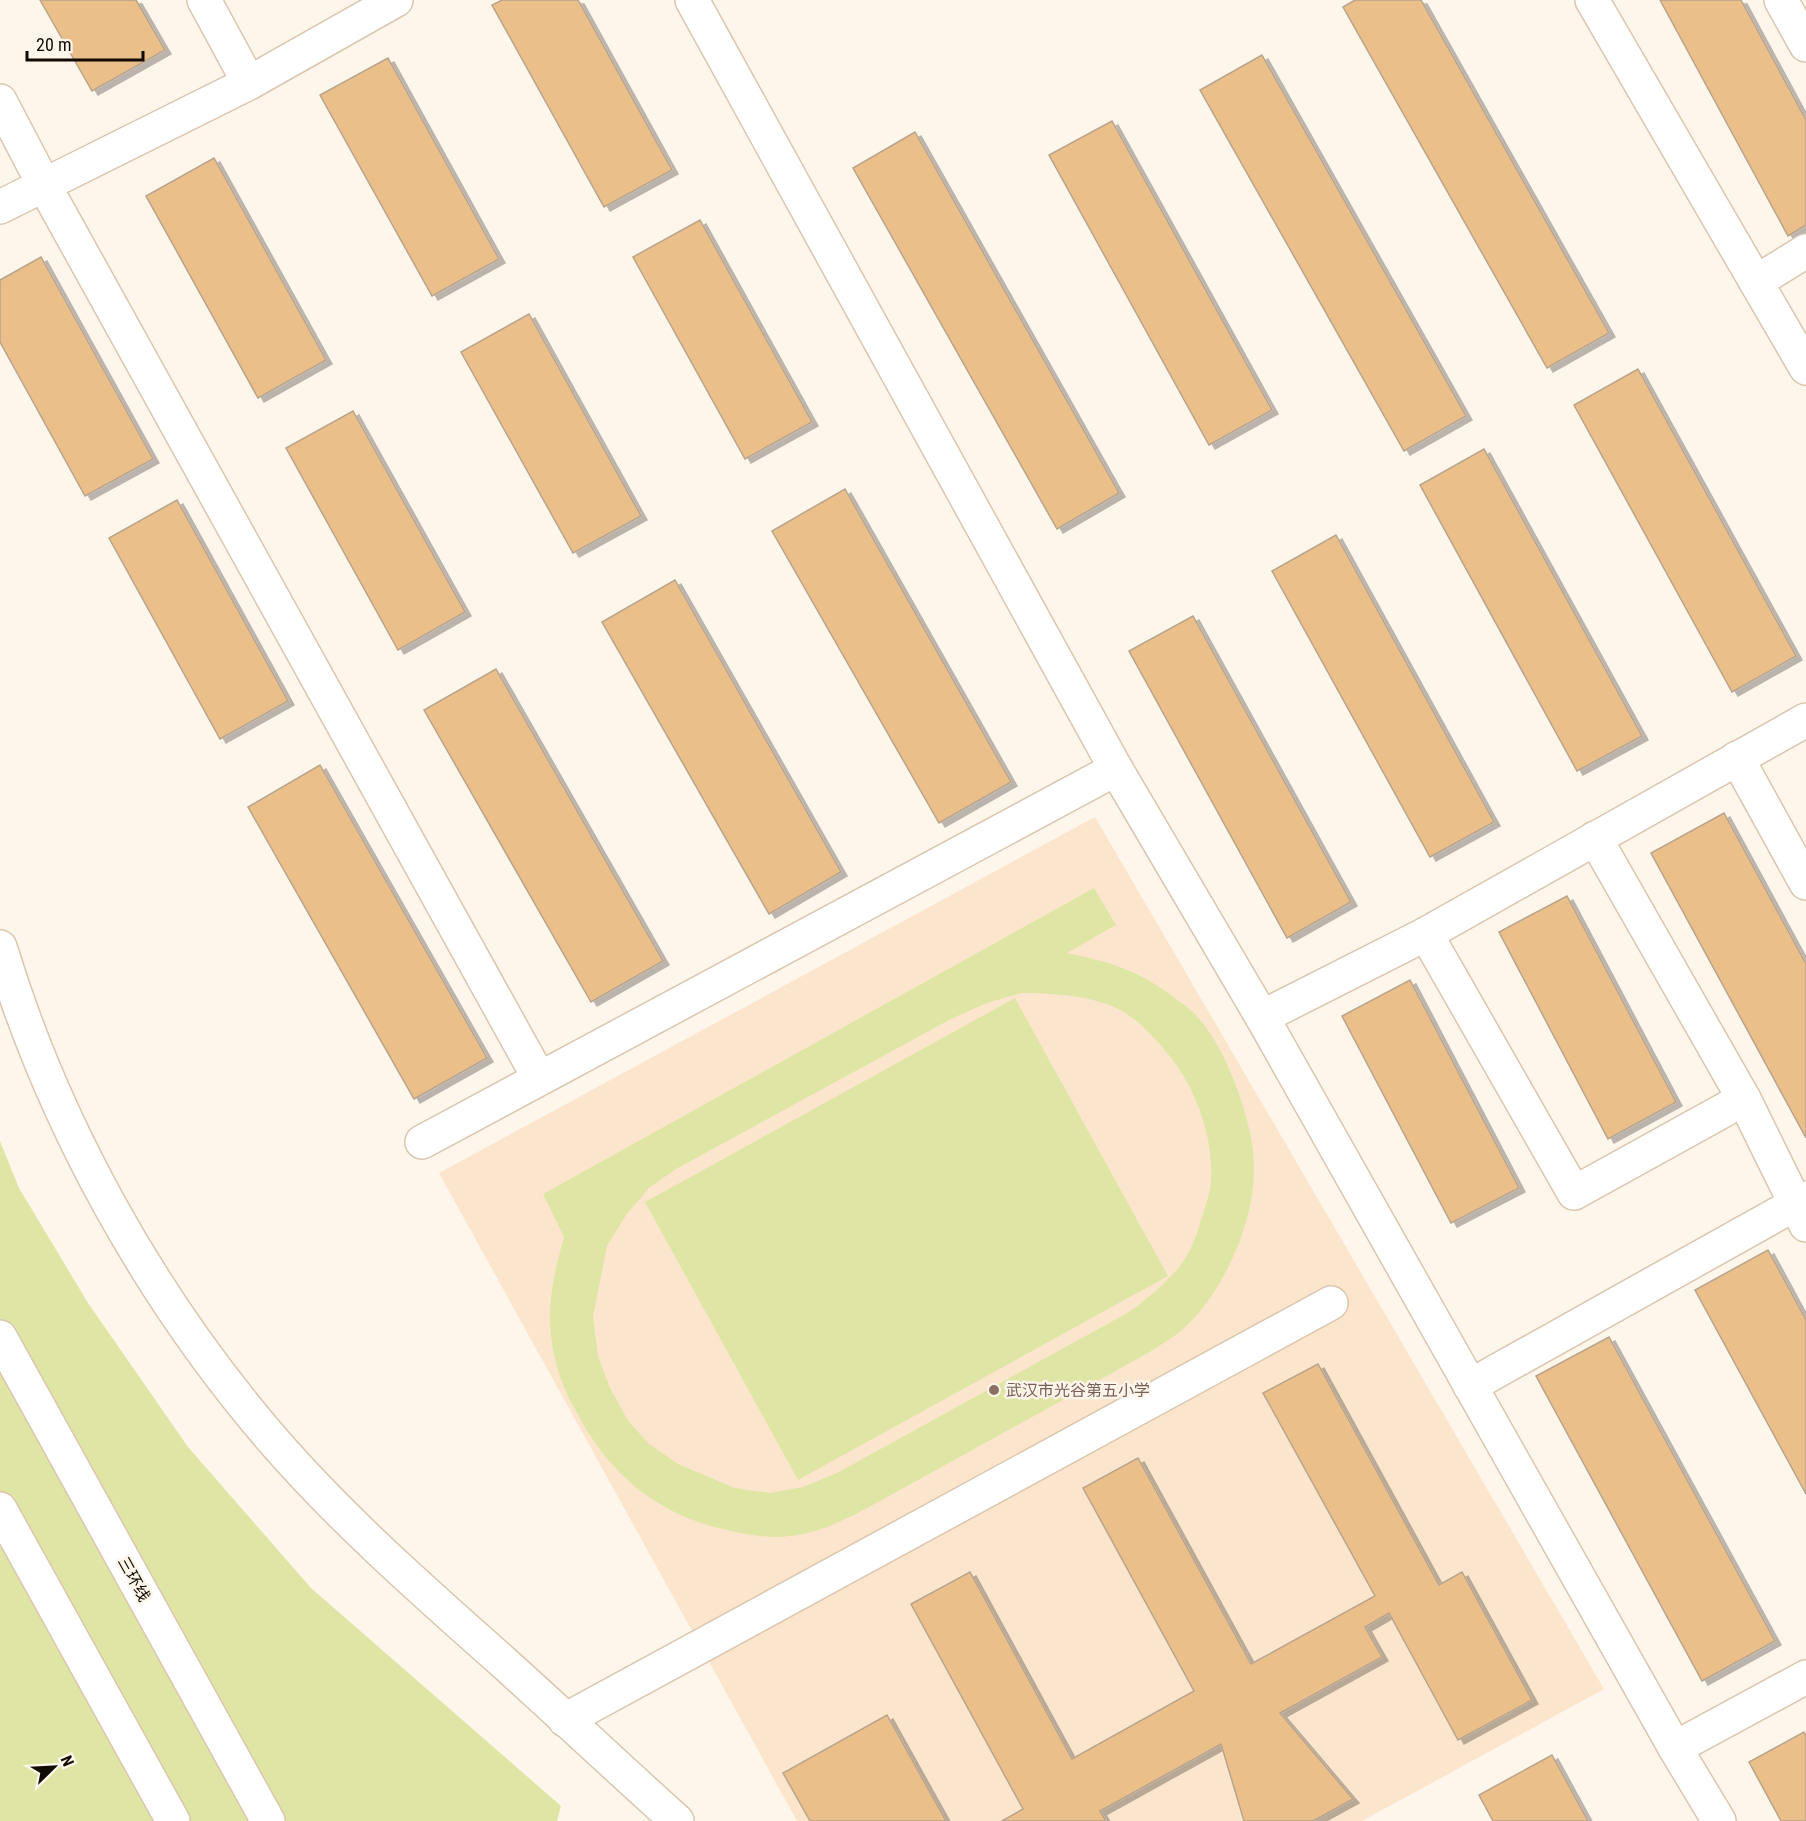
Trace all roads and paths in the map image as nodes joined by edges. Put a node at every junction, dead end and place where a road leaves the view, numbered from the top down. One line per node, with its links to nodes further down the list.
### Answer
1 (204, 0): 7 (main road)
2 (396, 0): 7 (main road)
3 (692, 0): 16 (main road)
4 (1592, 0): 12 (main road)
5 (1781, 0): 6 (main road)
6 (1806, 45)
7 (249, 83): 9 (main road)
8 (0, 101): 9 (main road)
9 (44, 185): 10 (main road); 22 (main road)
10 (0, 207)
11 (1806, 251): 12 (main road)
12 (1756, 282): 13 (main road)
13 (1806, 368)
14 (1806, 720): 15 (main road)
15 (1737, 758): 17 (main road); 18 (main road)
16 (1116, 769): 21 (main road); 22 (main road)
17 (1595, 838): 19 (main road); 23 (main road)
18 (1806, 883)
19 (1426, 934): 21 (main road); 23 (main road)
20 (0, 947): 31 (main road)
21 (1262, 1017): 28 (main road)
22 (539, 1078): 24 (main road)
23 (1744, 1099): 25 (main road)
24 (422, 1142)
25 (1802, 1209): 28 (main road)
26 (1331, 1303): 31 (main road)
27 (0, 1337): 34 (main road, 三环线)
28 (1470, 1386): 32 (main road)
29 (0, 1509): 33 (main road)
30 (1806, 1677): 32 (main road)
31 (565, 1720): 35 (main road)
32 (1675, 1748): 36 (main road)
33 (172, 1821)
34 (268, 1821)
35 (677, 1821)
36 (1719, 1821)

